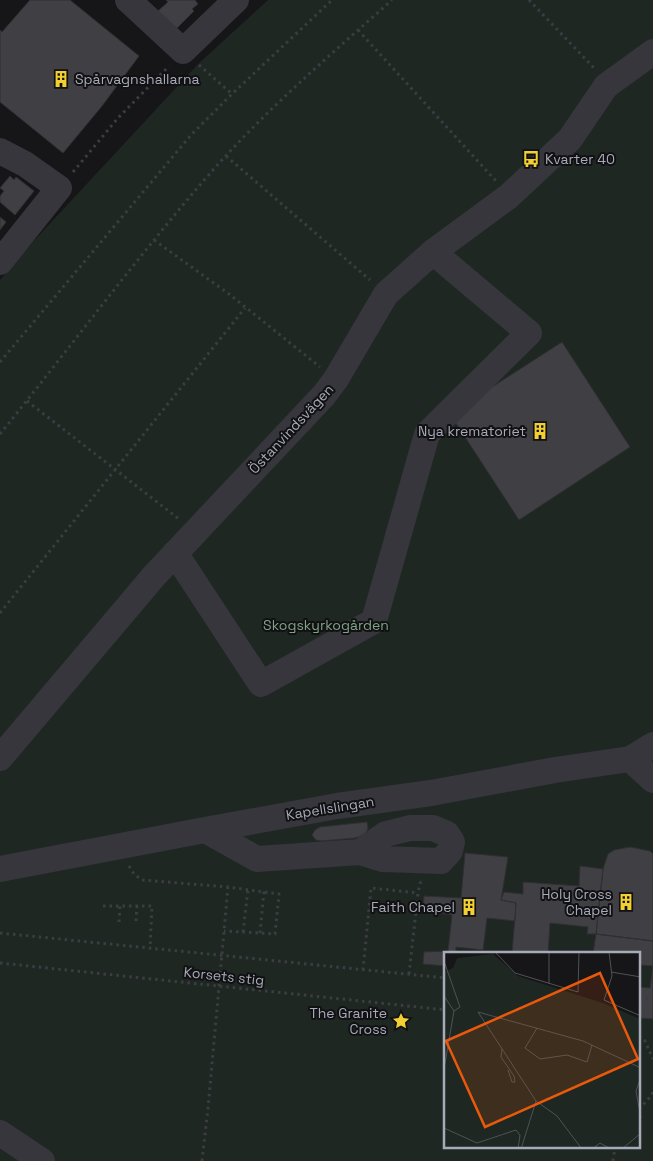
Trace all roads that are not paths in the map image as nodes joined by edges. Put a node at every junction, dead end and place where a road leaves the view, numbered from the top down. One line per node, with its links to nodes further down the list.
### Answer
1 (128, 0): 2 (street)
2 (236, 0)
3 (653, 52): 5 (street, Östanvindsvägen)
4 (0, 151): 6 (street)
5 (433, 252): 7 (street, Östanvindsvägen); 7 (street)
6 (0, 262)
7 (175, 553): 9 (street, Östanvindsvägen)
8 (653, 745): 10 (street)
9 (0, 758)
10 (630, 759): 11 (street); 12 (street, Kapellslingan)
11 (653, 780)
12 (205, 830): 13 (street); 14 (street, Kapellslingan)
13 (360, 852)
14 (0, 869)
15 (0, 1133): 16 (street)
16 (42, 1161)

